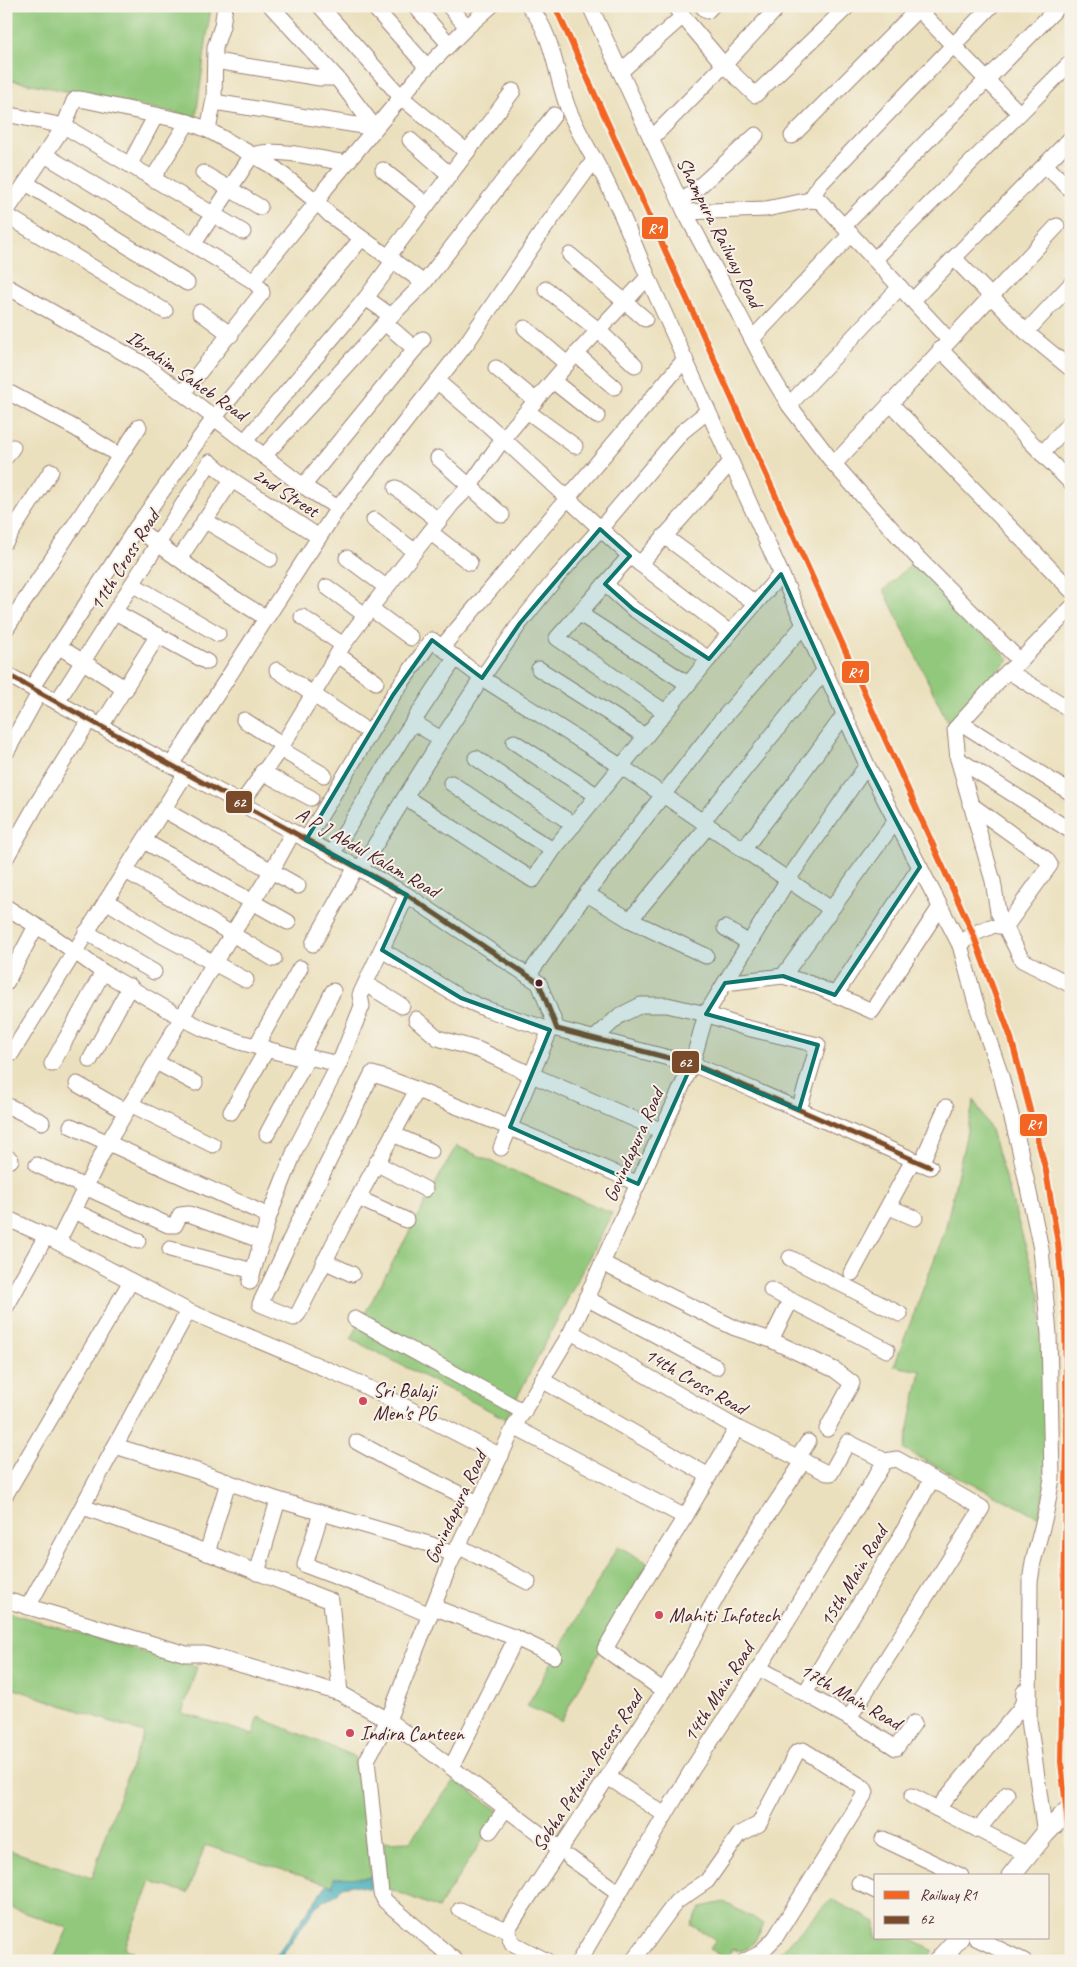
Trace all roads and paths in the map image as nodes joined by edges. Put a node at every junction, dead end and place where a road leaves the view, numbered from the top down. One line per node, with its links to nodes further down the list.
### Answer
1 (225, 6): 19 (street)
2 (271, 6): 24 (street)
3 (320, 6): 27 (street)
4 (373, 6): 22 (street)
5 (415, 6): 17 (street)
6 (449, 6): 16 (street)
7 (529, 6): 45 (street)
8 (590, 6): 23 (street, Shampura Railway Road)
9 (779, 6): 21 (street)
10 (848, 6): 21 (street)
11 (991, 6): 18 (street)
12 (1059, 6): 25 (street)
13 (918, 7): 18 (street); 38 (street)
14 (483, 9): 16 (street)
15 (678, 11): 21 (street); 23 (street)
16 (467, 27): 17 (street)
17 (450, 44): 22 (street)
18 (953, 45): 25 (street); 56 (street)
19 (215, 62): 24 (street); 28 (street)
20 (1071, 62): 29 (street)
21 (724, 65): 40 (street)
22 (427, 67): 27 (street)
23 (620, 72): 40 (street, Shampura Railway Road)
24 (336, 78): 35 (street)
25 (987, 80): 29 (street); 64 (street)
26 (514, 91): 42 (street)
27 (401, 97): 35 (street); 42 (street)
28 (214, 102): 35 (street); 36 (street)
29 (1020, 113): 71 (street)
30 (6, 114): 34 (street)
31 (156, 115): 33 (street); 34 (street); 47 (street)
32 (554, 115): 75 (street)
33 (188, 122): 36 (street); 52 (street)
34 (64, 126): 43 (street); 47 (street)
35 (375, 128): 46 (street)
36 (208, 130): 44 (street)
37 (756, 135): 60 (street)
38 (792, 136)
39 (1071, 138): 48 (street)
40 (651, 139): 60 (street, Shampura Railway Road)
41 (410, 140): 51 (street)
42 (467, 152): 51 (street)
43 (44, 155): 53 (street); 67 (street)
44 (252, 155): 46 (street); 54 (street); 57 (street)
45 (595, 159): 72 (street); 100 (street)
46 (346, 163): 57 (street)
47 (130, 164): 52 (street)
48 (1045, 165): 55 (street); 70 (street)
49 (382, 170): 58 (street)
50 (203, 173): 54 (street)
51 (450, 175): 58 (street)
52 (153, 178): 62 (street)
53 (26, 183): 61 (street); 74 (street)
54 (230, 189): 59 (street); 62 (street)
55 (1071, 190)
56 (810, 200): 60 (street); 64 (street)
57 (317, 202): 66 (street); 73 (street)
58 (427, 205): 69 (street)
59 (260, 207)
60 (683, 208): 92 (street, Shampura Railway Road)
61 (6, 214): 84 (street)
62 (214, 214): 65 (street); 67 (street)
63 (1057, 226): 80 (street)
64 (848, 230): 71 (street); 92 (street)
65 (243, 232)
66 (361, 239): 69 (street); 109 (street)
67 (193, 245): 73 (street)
68 (570, 255): 83 (street)
69 (391, 258): 75 (street); 81 (street)
70 (954, 258): 80 (street); 82 (street)
71 (875, 259): 78 (street)
72 (648, 277): 83 (street); 95 (street)
73 (252, 281): 91 (street)
74 (186, 283)
75 (424, 284): 86 (street)
76 (1071, 284): 90 (street)
77 (6, 286): 103 (street, Ibrahim Saheb Road)
78 (900, 287): 82 (street); 105 (street)
79 (546, 289): 89 (street)
80 (990, 297): 90 (street); 93 (street)
81 (366, 298): 86 (street); 113 (street)
82 (913, 300): 93 (street)
83 (624, 302): 87 (street); 89 (street)
84 (165, 311)
85 (200, 312): 91 (street)
86 (388, 319): 117 (street); 124 (street)
87 (645, 319)
88 (525, 328): 94 (street)
89 (598, 330): 94 (street); 96 (street)
90 (1026, 332): 98 (street)
91 (230, 335): 103 (street)
92 (752, 339): 105 (street, Shampura Railway Road)
93 (945, 344): 104 (street); 115 (street)
94 (571, 359): 99 (street); 101 (street)
95 (685, 359): 107 (street); 127 (street)
96 (634, 365)
97 (496, 368): 106 (street)
98 (1071, 369)
99 (553, 380): 106 (street); 108 (street)
100 (437, 381): 112 (street); 128 (street)
101 (614, 387)
102 (6, 391): 116 (street)
103 (183, 393): 109 (street, Ibrahim Saheb Road)
104 (890, 403): 120 (street); 150 (street)
105 (789, 405): 120 (street, Shampura Railway Road)
106 (531, 406): 112 (street); 114 (street)
107 (708, 411): 119 (street); 134 (street)
108 (597, 416)
109 (214, 418): 113 (street, Ibrahim Saheb Road); 133 (street)
110 (1071, 421): 115 (street)
111 (139, 427): 116 (street)
112 (503, 439): 125 (street); 127 (street)
113 (245, 440): 117 (street, Ibrahim Saheb Road)
114 (575, 446)
115 (1042, 454): 123 (street)
116 (120, 456): 159 (street)
117 (264, 456): 124 (street, Ibrahim Saheb Road)
118 (438, 458): 125 (street)
119 (731, 462): 135 (street); 145 (street)
120 (834, 464): 171 (street, Shampura Railway Road)
121 (51, 471): 137 (street)
122 (232, 480): 130 (street); 136 (street, 2nd Street); 138 (street, 11th Cross Road)
123 (1071, 483)
124 (303, 486): 128 (street, Ibrahim Saheb Road)
125 (469, 487): 129 (street); 132 (street)
126 (396, 488): 132 (street)
127 (567, 499): 134 (street); 165 (street)
128 (338, 508): 136 (street)
129 (502, 515)
130 (204, 520): 141 (street); 142 (street)
131 (374, 520): 139 (street)
132 (434, 527): 139 (street); 144 (street)
133 (136, 528): 138 (street); 164 (street)
134 (600, 529): 143 (street); 176 (street)
135 (664, 536): 143 (street); 151 (street)
136 (319, 537): 156 (street)
137 (6, 541)
138 (157, 545): 141 (street); 146 (street, 11th Cross Road)
139 (414, 551): 148 (street)
140 (347, 558): 148 (street)
141 (179, 559): 156 (street)
142 (270, 559)
143 (635, 560): 147 (street); 160 (street)
144 (470, 563)
145 (781, 574): 151 (street); 158 (street)
146 (132, 584): 152 (street, 11th Cross Road); 161 (street)
147 (605, 584): 154 (street); 168 (street)
148 (386, 587): 153 (street)
149 (327, 588): 153 (street)
150 (1071, 590)
151 (754, 603): 160 (street)
152 (115, 612): 162 (street); 169 (street, 11th Cross Road)
153 (368, 612): 163 (street); 166 (street)
154 (580, 614): 178 (street); 184 (street)
155 (1068, 614): 171 (street)
156 (266, 618): 198 (street)
157 (302, 618): 166 (street)
158 (804, 625): 174 (street); 207 (street)
159 (6, 629)
160 (730, 633): 168 (street)
161 (218, 634)
162 (158, 636): 170 (street); 179 (street)
163 (411, 638)
164 (58, 646): 169 (street); 180 (street)
165 (442, 647): 167 (street); 217 (street)
166 (340, 650): 177 (street); 181 (street)
167 (456, 658): 176 (street); 187 (street)
168 (708, 659): 178 (street)
169 (82, 662): 179 (street); 182 (street, 11th Cross Road)
170 (207, 662)
171 (1014, 666): 183 (street, Shampura Railway Road); 189 (street)
172 (539, 669): 191 (street)
173 (277, 670): 181 (street)
174 (825, 670): 185 (street); 214 (street)
175 (6, 674): 180 (street, A P J Abdul Kalam Road)
176 (482, 678): 192 (street); 200 (street)
177 (376, 682)
178 (688, 684): 184 (street)
179 (126, 689): 188 (street)
180 (36, 690): 182 (street, A P J Abdul Kalam Road); 195 (street)
181 (314, 695): 190 (street); 194 (street)
182 (57, 702): 188 (street, A P J Abdul Kalam Road)
183 (1071, 710)
184 (665, 712): 191 (street)
185 (844, 715): 199 (street); 220 (street)
186 (244, 720): 194 (street)
187 (413, 722): 192 (street); 221 (street)
188 (95, 723): 198 (street, A P J Abdul Kalam Road); 222 (street)
189 (961, 723): 197 (street); 205 (street)
190 (361, 727)
191 (645, 736): 200 (street)
192 (441, 739): 208 (street)
193 (514, 742): 206 (street)
194 (281, 747): 201 (street); 203 (street)
195 (6, 753)
196 (476, 758): 215 (street)
197 (958, 759): 211 (street); 216 (street)
198 (171, 765): 202 (street, A P J Abdul Kalam Road)
199 (867, 765): 213 (street); 227 (street, Govindapura Road)
200 (622, 767): 206 (street); 207 (street)
201 (262, 772): 209 (street); 210 (street)
202 (186, 773): 210 (street, A P J Abdul Kalam Road); 212 (street)
203 (324, 776)
204 (451, 783): 219 (street)
205 (1071, 793)
206 (598, 796): 215 (street)
207 (663, 796): 214 (street); 229 (street)
208 (405, 797): 219 (street); 224 (street)
209 (311, 798)
210 (241, 804): 217 (street, A P J Abdul Kalam Road)
211 (970, 804): 236 (street); 240 (street)
212 (164, 810): 218 (street); 226 (street)
213 (896, 820): 223 (street); 235 (street)
214 (705, 824): 220 (street); 237 (street)
215 (574, 825): 219 (street)
216 (1071, 831)
217 (300, 836): 221 (street, A P J Abdul Kalam Road); 226 (street)
218 (144, 841): 225 (street); 232 (street)
219 (553, 850)
220 (742, 850): 227 (street)
221 (332, 854): 224 (street, A P J Abdul Kalam Road)
222 (6, 858)
223 (920, 867): 234 (street); 265 (street)
224 (358, 868): 230 (street, A P J Abdul Kalam Road); 246 (street)
225 (126, 871): 231 (street); 244 (street)
226 (271, 872): 228 (street); 232 (street)
227 (787, 881): 235 (street); 245 (street, Govindapura Road)
228 (298, 886)
229 (587, 894): 237 (street); 256 (street)
230 (407, 895): 248 (street); 256 (street, A P J Abdul Kalam Road)
231 (106, 902): 243 (street); 252 (street)
232 (252, 903): 238 (street); 244 (street)
233 (6, 907): 239 (street)
234 (940, 907): 247 (street); 265 (street)
235 (831, 909): 257 (street)
236 (998, 912): 240 (street); 241 (street)
237 (630, 920): 250 (street)
238 (288, 922)
239 (36, 926): 249 (street); 260 (street)
240 (1006, 926): 241 (street); 259 (street)
241 (990, 927): 247 (street)
242 (725, 928): 245 (street)
243 (86, 932): 249 (street); 255 (street)
244 (232, 933): 251 (street); 252 (street)
245 (749, 943): 261 (street, Govindapura Road)
246 (313, 944)
247 (960, 945): 366 (street)
248 (382, 950): 262 (street); 270 (street)
249 (74, 951): 254 (street); 273 (street)
250 (706, 956)
251 (274, 959)
252 (214, 963): 258 (street); 268 (street)
253 (300, 968): 272 (street)
254 (103, 972): 263 (street); 277 (street)
255 (154, 972)
256 (528, 976): 270 (street, A P J Abdul Kalam Road)
257 (783, 976): 261 (street); 265 (street)
258 (246, 980)
259 (1070, 981)
260 (6, 983)
261 (725, 983): 267 (street, Govindapura Road)
262 (366, 984): 266 (street); 278 (street)
263 (130, 986): 268 (street); 275 (street)
264 (333, 991): 274 (street)
265 (835, 995)
266 (402, 1006)
267 (706, 1014): 271 (street); 279 (street, Govindapura Road); 287 (street)
268 (182, 1018): 272 (street); 276 (street)
269 (416, 1019): 280 (street)
270 (552, 1026): 271 (street); 280 (street)
271 (594, 1039): 279 (street)
272 (261, 1048): 274 (street); 288 (street)
273 (11, 1054)
274 (304, 1057): 278 (street); 293 (street)
275 (90, 1060)
276 (156, 1062): 281 (street); 286 (street)
277 (52, 1064)
278 (339, 1064): 308 (street)
279 (692, 1064): 287 (street); 292 (street, Govindapura Road)
280 (532, 1075): 291 (street); 292 (street)
281 (195, 1083)
282 (77, 1084): 286 (street)
283 (417, 1090): 291 (street); 294 (street); 317 (street)
284 (6, 1105): 289 (street)
285 (946, 1107): 300 (street)
286 (128, 1108): 295 (street); 296 (street)
287 (799, 1110): 300 (street)
288 (231, 1112)
289 (42, 1122)
290 (71, 1126): 295 (street)
291 (510, 1127): 297 (street); 302 (street)
292 (662, 1131): 302 (street, Govindapura Road)
293 (267, 1134)
294 (393, 1134): 298 (street); 299 (street)
295 (107, 1144): 303 (street); 308 (street)
296 (213, 1144)
297 (502, 1148)
298 (431, 1151)
299 (376, 1163): 304 (street); 305 (street)
300 (921, 1164): 306 (street)
301 (37, 1165): 303 (street)
302 (638, 1184): 318 (street, Govindapura Road)
303 (86, 1187): 307 (street); 314 (street)
304 (425, 1188)
305 (358, 1198): 311 (street); 317 (street)
306 (889, 1207): 310 (street); 319 (street)
307 (74, 1211): 312 (street); 313 (street)
308 (269, 1216): 314 (street)
309 (6, 1218): 312 (street)
310 (915, 1218)
311 (406, 1220)
312 (52, 1239): 321 (street); 325 (street)
313 (138, 1241)
314 (262, 1241): 315 (street)
315 (170, 1249)
316 (790, 1258): 327 (street)
317 (324, 1261): 320 (street)
318 (602, 1263): 323 (street, Govindapura Road); 330 (street)
319 (852, 1273)
320 (352, 1274)
321 (131, 1281): 326 (street); 347 (street)
322 (771, 1290): 324 (street)
323 (586, 1298): 329 (street, Govindapura Road); 332 (street)
324 (791, 1300): 330 (street); 331 (street)
325 (6, 1307)
326 (188, 1311): 340 (street); 341 (street)
327 (900, 1314)
328 (355, 1319): 334 (street)
329 (571, 1332): 333 (street, Govindapura Road); 336 (street, 14th Cross Road)
330 (771, 1340): 337 (street)
331 (887, 1350)
332 (716, 1367)
333 (542, 1380): 334 (street, Govindapura Road); 344 (street)
334 (524, 1412): 335 (street, Govindapura Road)
335 (514, 1428): 341 (street, Govindapura Road); 352 (street)
336 (737, 1428): 342 (street, 14th Cross Road); 344 (street)
337 (828, 1429)
338 (357, 1442): 349 (street)
339 (808, 1442): 342 (street)
340 (115, 1446): 346 (street); 350 (street)
341 (501, 1456): 349 (street, Govindapura Road)
342 (801, 1459): 343 (street); 367 (street)
343 (885, 1461): 345 (street); 365 (street, 14th Main Road)
344 (709, 1476): 352 (street)
345 (932, 1479): 369 (street, 15th Main Road); 370 (street)
346 (228, 1482): 348 (street); 354 (street)
347 (6, 1494)
348 (278, 1500): 351 (street); 356 (street)
349 (478, 1503): 353 (street, Govindapura Road)
350 (82, 1507): 354 (street); 361 (street)
351 (321, 1513): 353 (street); 355 (street)
352 (686, 1517): 367 (street, Sobha Petunia Access Road)
353 (456, 1550): 357 (street); 362 (street, Govindapura Road)
354 (207, 1553): 356 (street)
355 (305, 1565): 358 (street); 362 (street)
356 (257, 1573): 358 (street)
357 (528, 1582)
358 (298, 1589): 368 (street)
359 (6, 1591): 361 (street)
360 (6, 1600): 361 (street)
361 (30, 1603): 368 (street)
362 (432, 1611): 363 (street); 371 (street, Govindapura Road)
363 (516, 1638): 364 (street); 373 (street)
364 (554, 1656)
365 (759, 1668): 369 (street, 17th Main Road); 380 (street, 14th Main Road)
366 (1030, 1668): 379 (street); 383 (street)
367 (664, 1691): 374 (street, Sobha Petunia Access Road)
368 (340, 1693): 371 (street)
369 (805, 1693): 370 (street, 17th Main Road)
370 (849, 1718): 372 (street, 17th Main Road)
371 (388, 1720): 373 (street); 397 (street, Govindapura Road)
372 (914, 1723)
373 (452, 1766): 377 (street)
374 (608, 1777): 380 (street); 385 (street, Sobha Petunia Access Road)
375 (1007, 1794): 381 (street)
376 (912, 1796): 379 (street)
377 (506, 1808): 382 (street); 385 (street)
378 (1071, 1808): 383 (main road)
379 (937, 1809): 381 (street)
380 (665, 1814): 391 (street, 14th Main Road)
381 (978, 1830): 386 (street)
382 (490, 1832)
383 (1044, 1834): 386 (main road)
384 (883, 1839): 387 (street)
385 (565, 1853): 391 (street); 393 (street, Sobha Petunia Access Road)
386 (1028, 1855): 388 (main road)
387 (957, 1874)
388 (1013, 1874)
389 (859, 1882): 390 (street)
390 (874, 1889)
391 (619, 1893): 399 (street, 14th Main Road)
392 (460, 1910): 393 (street)
393 (506, 1930): 398 (street)
394 (958, 1940): 396 (main road)
395 (980, 1940): 402 (street)
396 (946, 1959)
397 (456, 1961)
398 (547, 1961)
399 (578, 1961)
400 (633, 1961): 401 (street)
401 (745, 1961)
402 (1024, 1961)

